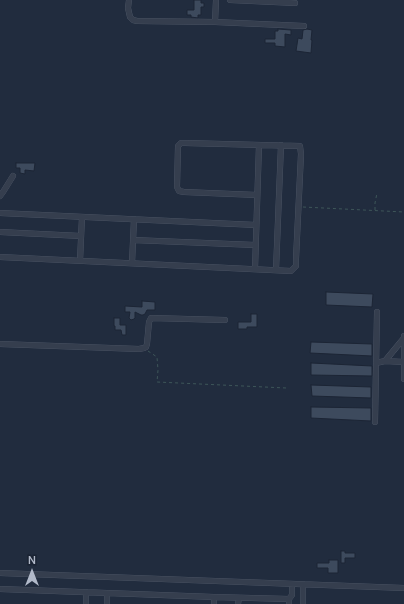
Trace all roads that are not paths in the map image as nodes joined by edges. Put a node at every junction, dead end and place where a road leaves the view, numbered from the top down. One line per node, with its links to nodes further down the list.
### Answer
1 (129, 0): 5 (street)
2 (216, 0): 5 (street)
3 (230, 0): 4 (street)
4 (294, 3)
5 (215, 22): 6 (street)
6 (304, 26)
7 (259, 145): 8 (street); 10 (street); 10 (street)
8 (281, 145): 24 (street); 24 (street)
9 (13, 176): 11 (street)
10 (257, 195): 15 (street)
11 (0, 196)
12 (0, 213): 13 (street)
13 (82, 217): 14 (street); 17 (street)
14 (134, 219): 15 (street); 18 (street)
15 (256, 225): 19 (street)
16 (0, 232): 17 (street)
17 (81, 236): 21 (street)
18 (133, 240): 19 (street); 22 (street)
19 (255, 245): 23 (street)
20 (0, 258): 21 (street)
21 (80, 261): 22 (street)
22 (132, 263): 23 (street)
23 (254, 269): 24 (street)
24 (276, 270)
25 (378, 312): 31 (street)
26 (225, 320): 28 (street)
27 (404, 337): 29 (street); 30 (street)
28 (0, 344)
29 (385, 361): 30 (street); 31 (street)
30 (404, 362): 32 (street)
31 (376, 363): 33 (street)
32 (404, 379)
33 (375, 422)
34 (0, 573): 35 (street)
35 (303, 584): 37 (street); 47 (street)
36 (292, 588): 43 (street)
37 (404, 588)
38 (0, 589): 39 (street)
39 (86, 592): 40 (street); 44 (street)
40 (107, 594): 41 (street); 45 (street)
41 (214, 597): 42 (street); 46 (street)
42 (239, 601): 43 (street)
43 (289, 601)
44 (86, 604)
45 (107, 604)
46 (214, 604)
47 (303, 604)

